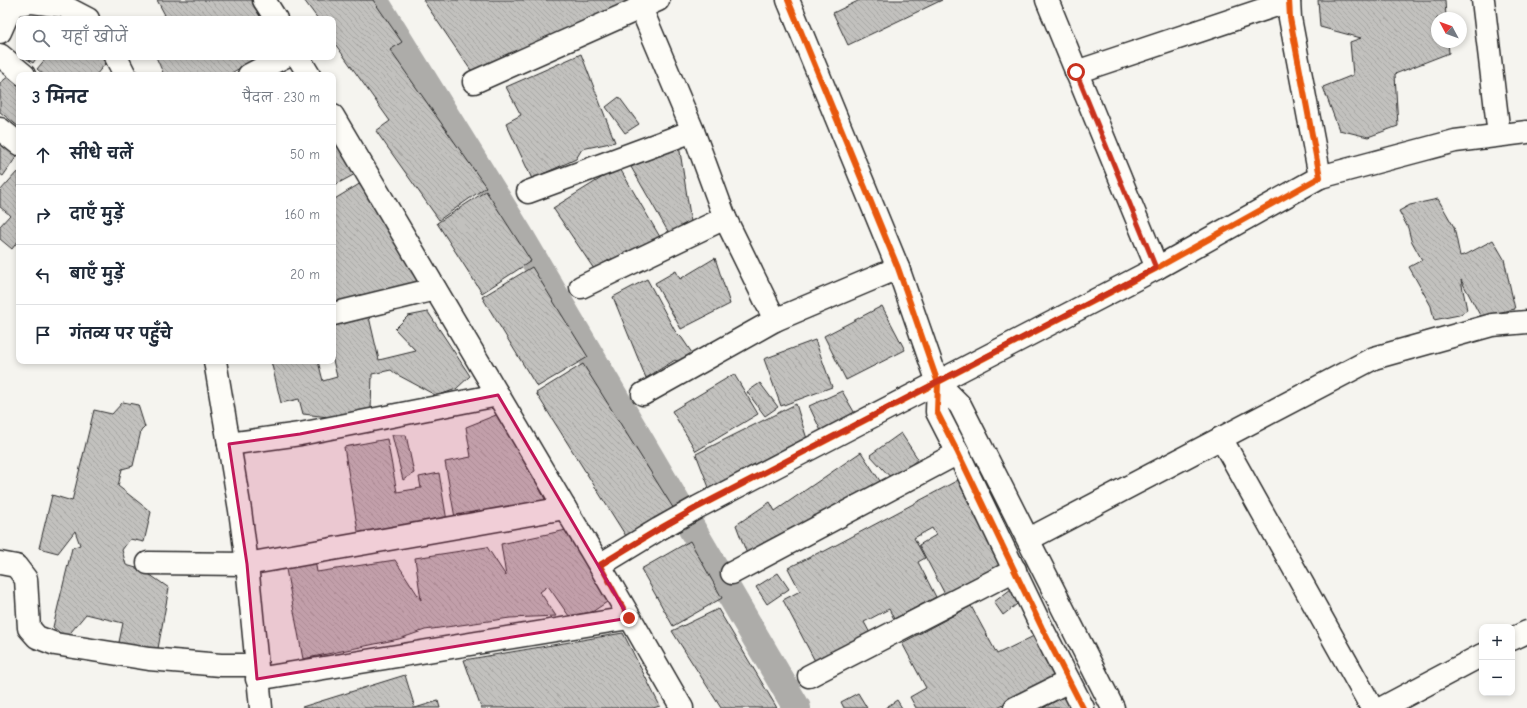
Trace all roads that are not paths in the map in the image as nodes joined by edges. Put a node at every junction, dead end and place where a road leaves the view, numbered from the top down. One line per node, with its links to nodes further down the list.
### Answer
1 (264, 0): 9 (street)
2 (788, 0): 30 (street)
3 (1047, 0): 19 (street)
4 (1483, 0): 25 (street)
5 (1289, 1): 19 (street); 27 (street)
6 (649, 4): 20 (street); 23 (street)
7 (6, 5): 8 (street); 10 (street)
8 (82, 16)
9 (274, 16)
10 (0, 32)
11 (0, 55): 15 (street)
12 (118, 60): 16 (street)
13 (278, 60): 17 (street)
14 (300, 60): 18 (street)
15 (20, 72)
16 (124, 72)
17 (255, 72)
18 (307, 72)
19 (1076, 72): 31 (street)
20 (474, 82)
21 (336, 121): 33 (street)
22 (0, 129): 26 (street)
23 (693, 131): 28 (street); 29 (street)
24 (1527, 132): 25 (street)
25 (1500, 135): 27 (street)
26 (16, 142)
27 (1320, 177): 31 (street)
28 (528, 192)
29 (726, 218): 32 (street); 35 (street)
30 (898, 268): 35 (street); 38 (street)
31 (1156, 268): 38 (street)
32 (581, 287)
33 (435, 289): 34 (street); 40 (street)
34 (336, 313)
35 (775, 320): 39 (street)
36 (1527, 322): 41 (street)
37 (216, 364): 42 (street)
38 (938, 383): 43 (street); 45 (street); 49 (street)
39 (643, 394)
40 (498, 395): 42 (street); 44 (street)
41 (1221, 438): 45 (street); 64 (street)
42 (229, 444): 48 (street)
43 (958, 453): 50 (street); 51 (street)
44 (565, 508): 48 (street); 49 (street)
45 (1029, 539): 63 (street)
46 (0, 563): 56 (street)
47 (148, 563): 48 (street)
48 (247, 564): 56 (street)
49 (600, 565): 52 (street)
50 (1015, 570): 57 (street); 58 (street)
51 (732, 574)
52 (629, 618): 56 (street); 60 (street)
53 (1527, 632): 54 (street)
54 (1515, 638)
55 (1479, 657): 65 (street)
56 (256, 672): 59 (street)
57 (809, 676)
58 (1069, 681): 61 (street); 62 (street)
59 (261, 708)
60 (682, 708)
61 (1016, 708)
62 (1083, 708)
63 (1113, 708)
64 (1372, 708)
65 (1382, 708)

